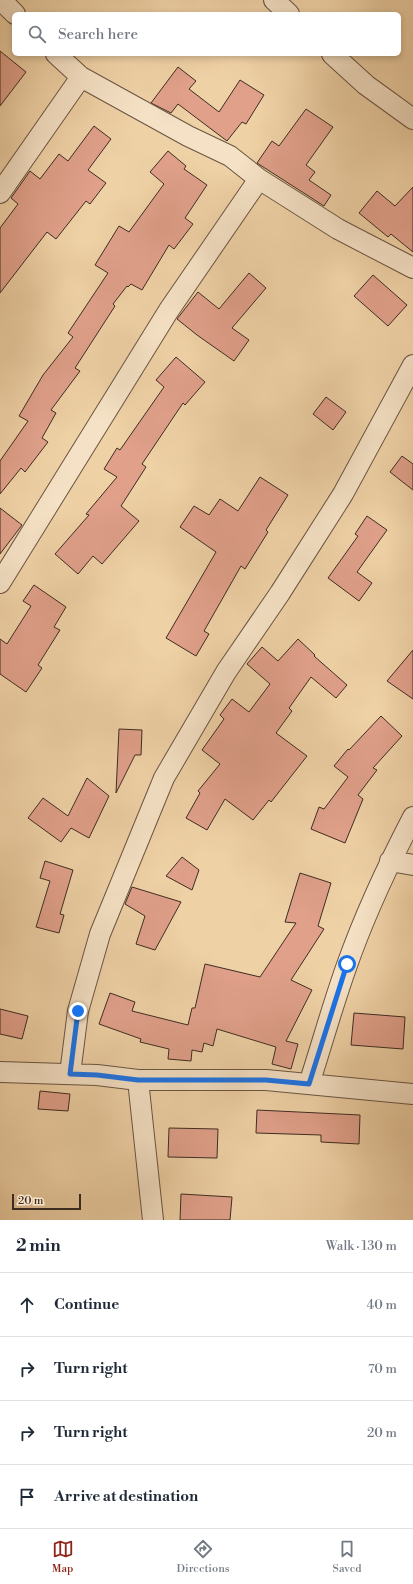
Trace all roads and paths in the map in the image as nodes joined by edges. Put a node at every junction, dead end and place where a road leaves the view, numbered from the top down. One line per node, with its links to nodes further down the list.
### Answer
1 (1, 0): 3 (street)
2 (274, 0): 4 (street)
3 (13, 12)
4 (287, 12)
5 (58, 56): 7 (street)
6 (334, 56): 8 (street)
7 (81, 77): 9 (street); 10 (street)
8 (413, 119)
9 (260, 179): 11 (street); 13 (street)
10 (0, 193)
11 (413, 268)
12 (413, 365): 18 (street)
13 (0, 583)
14 (413, 817): 15 (street)
15 (390, 861): 16 (street); 20 (street)
16 (413, 865)
17 (0, 1072): 18 (street)
18 (70, 1074): 19 (street)
19 (138, 1080): 20 (street); 22 (street)
20 (309, 1084): 21 (street)
21 (413, 1094)
22 (153, 1220)

